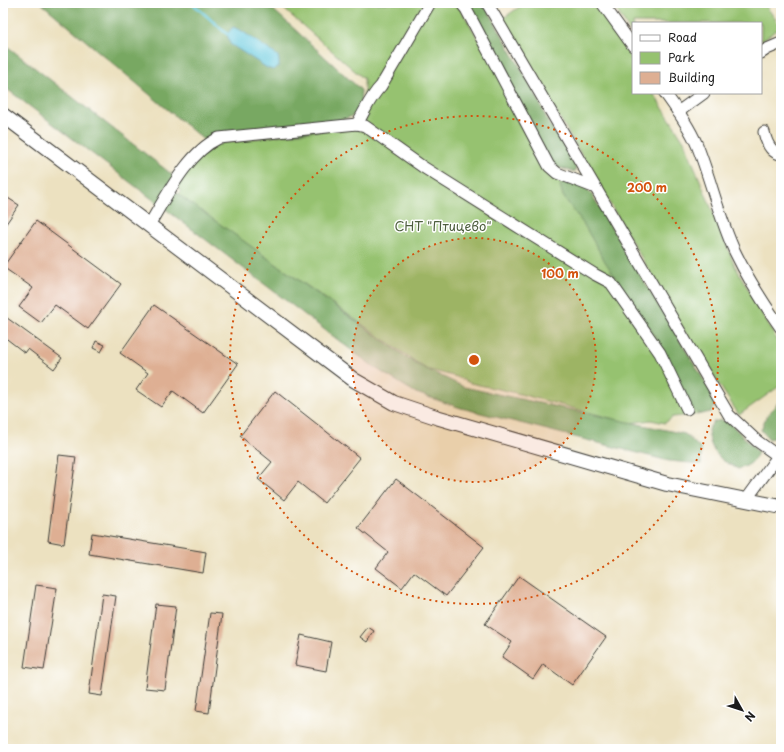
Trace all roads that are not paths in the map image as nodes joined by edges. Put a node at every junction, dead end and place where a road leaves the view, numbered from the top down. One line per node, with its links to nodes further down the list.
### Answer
1 (430, 3): 12 (street)
2 (461, 3): 15 (street)
3 (487, 3): 15 (street)
4 (602, 3): 6 (street)
5 (781, 43): 7 (street)
6 (632, 45)
7 (762, 52)
8 (666, 94): 10 (street)
9 (703, 94): 10 (street)
10 (678, 112): 17 (street)
11 (3, 115): 16 (main road)
12 (357, 124): 16 (street); 18 (street)
13 (764, 132): 14 (street)
14 (781, 154)
15 (596, 188): 19 (street)
16 (149, 225): 20 (main road)
17 (781, 328)
18 (687, 409)
19 (780, 454): 20 (street)
20 (746, 500): 21 (main road)
21 (781, 507)

